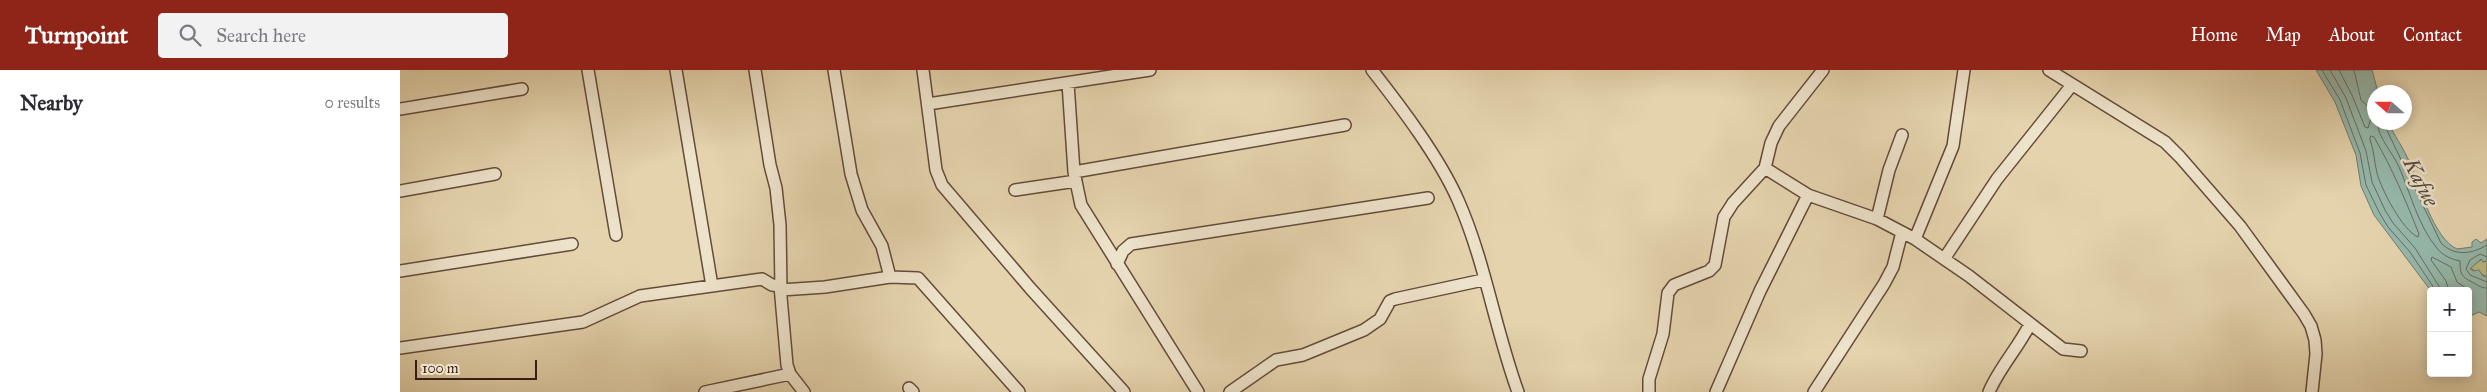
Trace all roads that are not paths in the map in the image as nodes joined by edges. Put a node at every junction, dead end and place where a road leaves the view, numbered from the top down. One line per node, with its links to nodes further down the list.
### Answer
1 (588, 70): 27 (street)
2 (676, 70): 35 (street)
3 (754, 70): 36 (street)
4 (834, 70): 33 (street)
5 (923, 70): 14 (street)
6 (1150, 70): 11 (street)
7 (1372, 70): 34 (street)
8 (1823, 70): 18 (street)
9 (1964, 70): 28 (street)
10 (2049, 70): 12 (street)
11 (1068, 83): 14 (street); 20 (street)
12 (2072, 85): 30 (street); 52 (street)
13 (522, 89): 15 (street)
14 (928, 104): 44 (street)
15 (400, 109)
16 (1345, 125): 20 (street)
17 (1902, 135): 25 (street)
18 (1765, 168): 23 (street); 48 (street)
19 (495, 174): 22 (street)
20 (1075, 176): 21 (street); 31 (street)
21 (1015, 190)
22 (400, 191)
23 (1808, 195): 25 (street); 49 (street)
24 (1428, 198): 31 (street)
25 (1877, 219): 26 (street)
26 (1902, 232): 28 (street); 50 (street)
27 (616, 235)
28 (1915, 239): 30 (street)
29 (572, 244): 32 (street)
30 (1944, 258): 37 (street)
31 (1117, 264): 45 (street)
32 (400, 271)
33 (890, 277): 36 (street); 43 (street)
34 (1483, 280): 46 (street); 47 (street)
35 (712, 286): 36 (street); 38 (street)
36 (781, 288): 40 (street)
37 (2030, 324): 39 (street); 51 (street)
38 (400, 348)
39 (2081, 351)
40 (790, 374): 41 (street); 42 (street)
41 (705, 392)
42 (804, 392)
43 (1019, 392)
44 (1124, 392)
45 (1198, 392)
46 (1230, 392)
47 (1518, 392)
48 (1649, 392)
49 (1716, 392)
50 (1814, 392)
51 (1989, 392)
52 (2312, 392)

